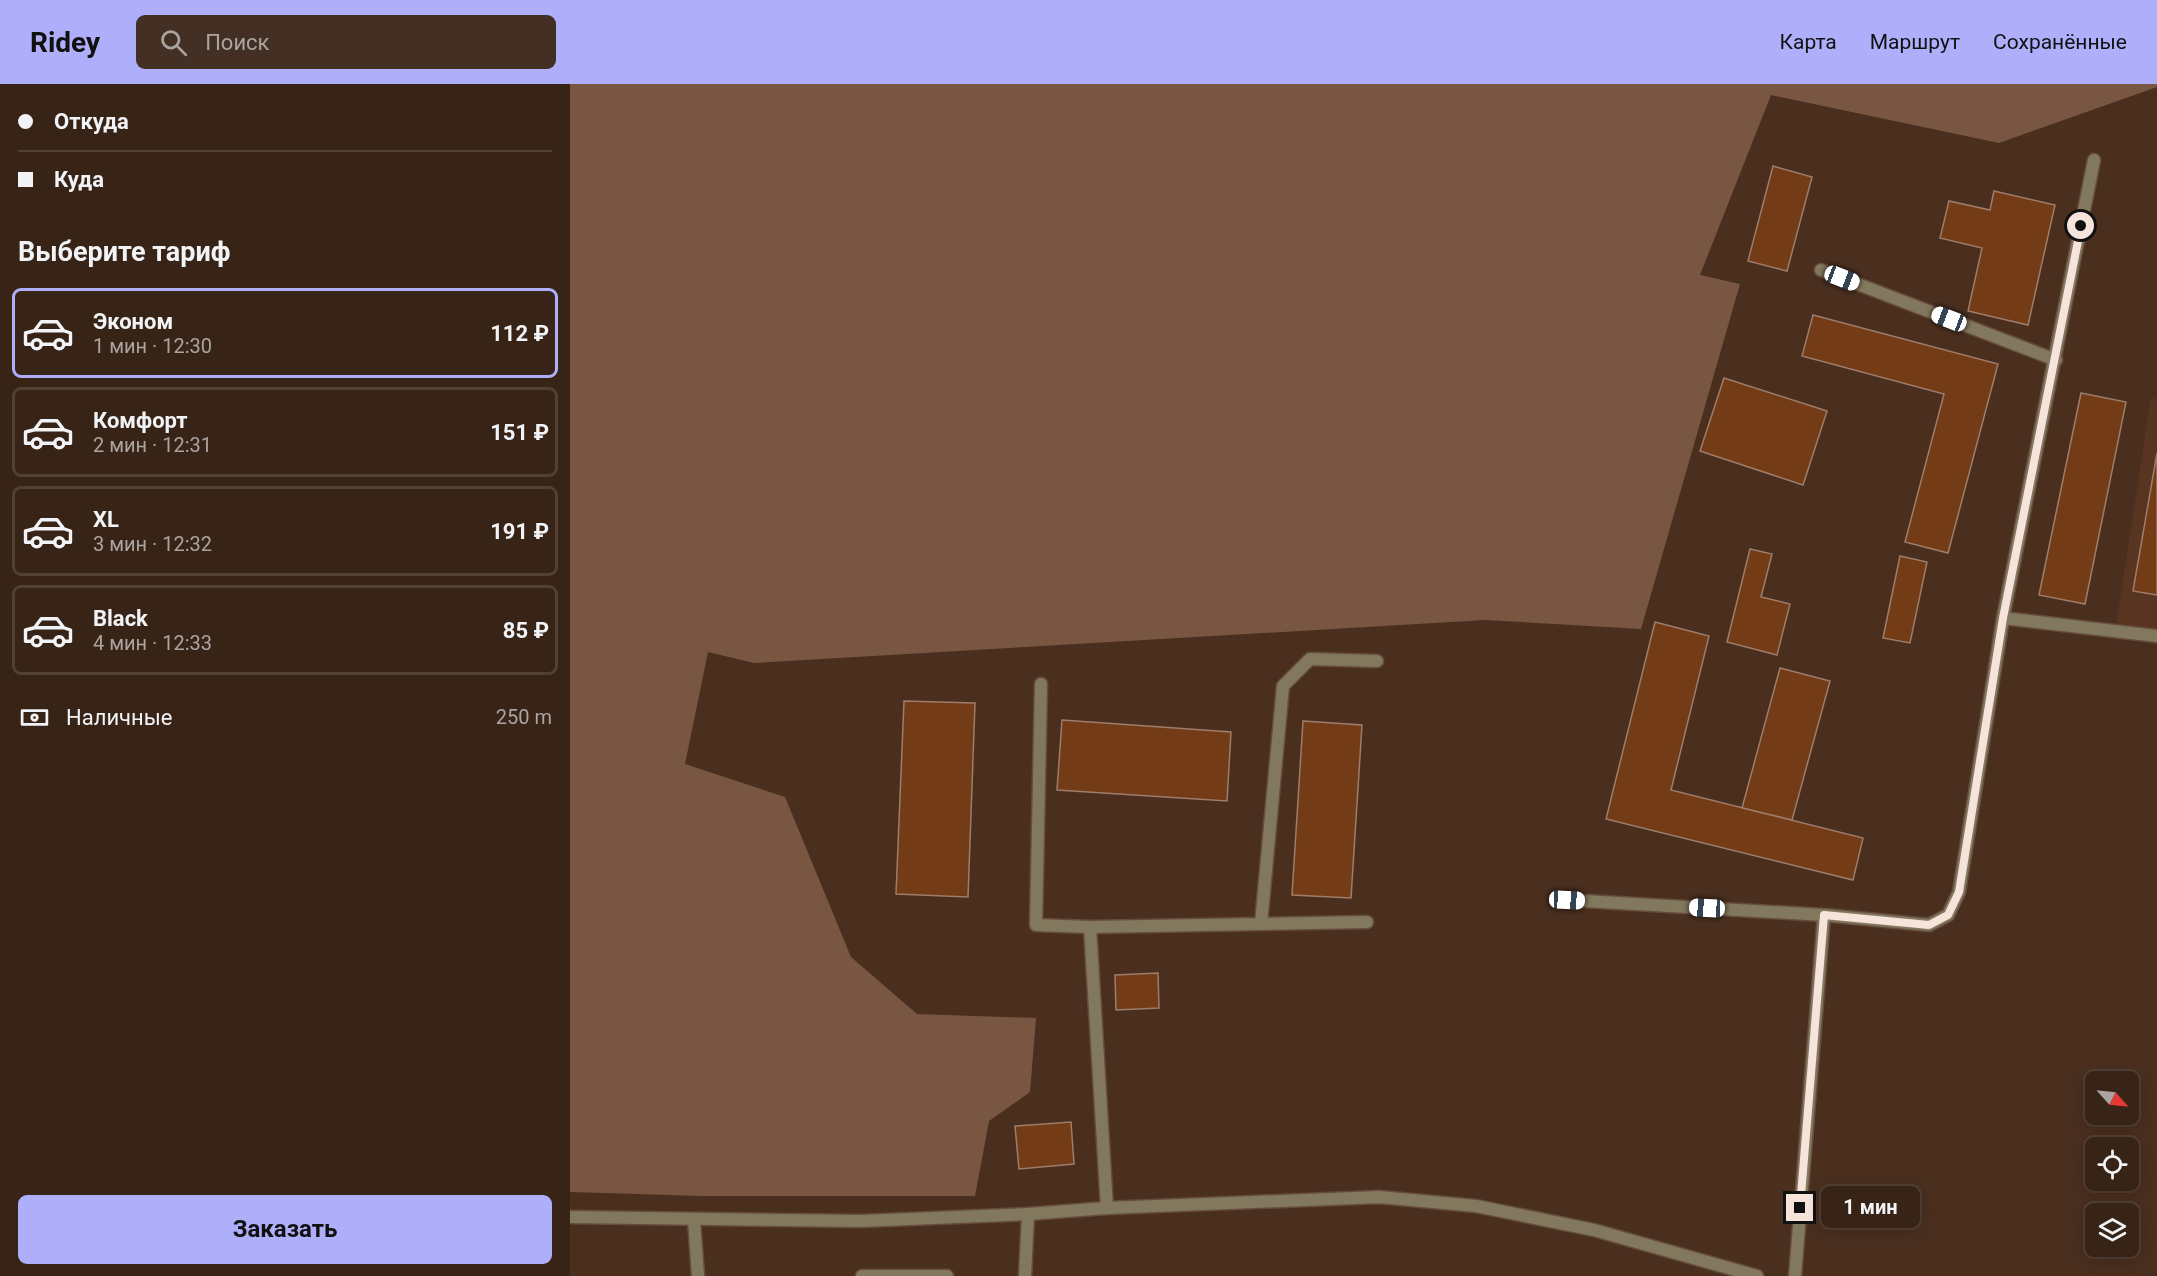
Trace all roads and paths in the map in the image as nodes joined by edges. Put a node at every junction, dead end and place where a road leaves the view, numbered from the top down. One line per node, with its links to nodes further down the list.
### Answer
1 (2094, 160): 3 (street)
2 (1821, 270): 3 (street)
3 (2056, 360): 4 (street)
4 (2003, 618): 5 (street); 9 (street)
5 (2157, 636)
6 (1377, 660): 11 (street)
7 (1041, 684): 12 (street)
8 (1567, 900): 9 (street)
9 (1824, 915): 22 (street)
10 (1367, 922): 11 (street)
11 (1261, 924): 12 (street)
12 (1090, 927): 13 (street)
13 (1107, 1208): 14 (street); 21 (street)
14 (1028, 1214): 16 (street); 20 (street)
15 (570, 1217): 16 (street)
16 (694, 1220): 17 (street)
17 (698, 1276)
18 (862, 1276): 19 (street)
19 (947, 1276)
20 (1024, 1276)
21 (1757, 1276)
22 (1795, 1276)

